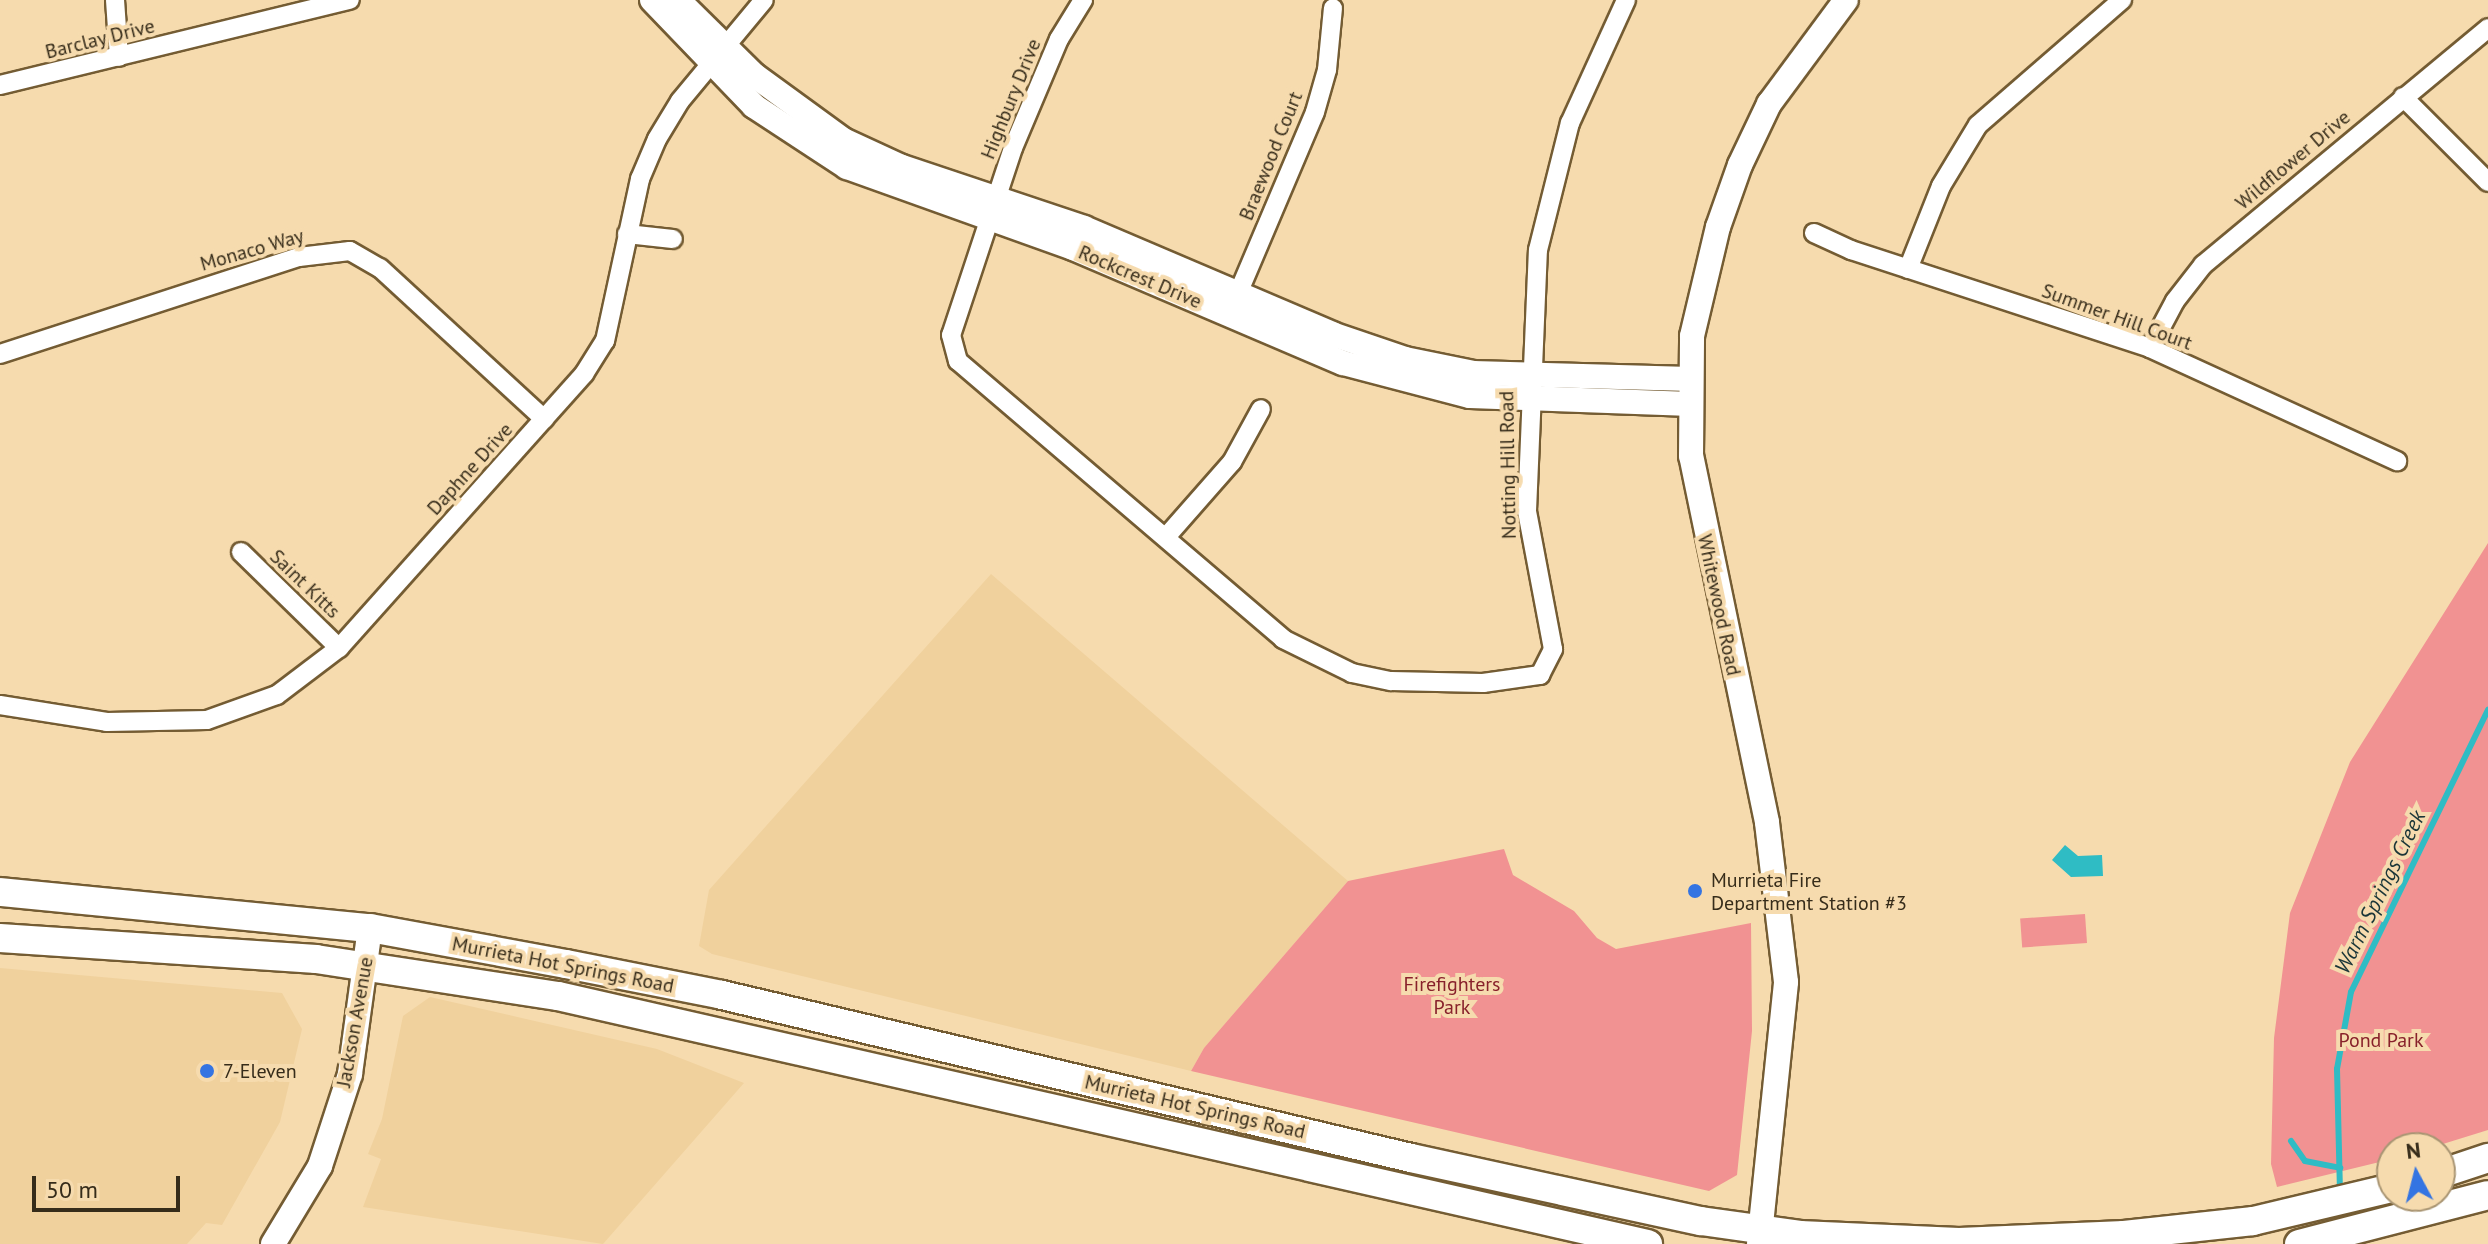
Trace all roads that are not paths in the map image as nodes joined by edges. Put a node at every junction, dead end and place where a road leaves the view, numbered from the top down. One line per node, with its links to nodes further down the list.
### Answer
1 (115, 0): 12 (street)
2 (350, 0): 12 (street, Barclay Drive)
3 (652, 0): 13 (main road, Rockcrest Drive)
4 (678, 0): 13 (main road, Rockcrest Drive)
5 (764, 0): 13 (street, Daphne Drive)
6 (1083, 0): 17 (street, Highbury Drive)
7 (1626, 0): 26 (street, Notting Hill Road)
8 (1846, 0): 25 (main road, Whitewood Road)
9 (2122, 0): 21 (street)
10 (1333, 8): 22 (street, Braewood Court)
11 (2488, 28): 15 (street, Wildflower Drive)
12 (119, 57): 14 (street, Barclay Drive)
13 (718, 57): 17 (main road, Rockcrest Drive); 19 (street, Daphne Drive)
14 (0, 85)
15 (2403, 97): 16 (street); 23 (street, Wildflower Drive)
16 (2488, 182)
17 (994, 208): 22 (main road, Rockcrest Drive); 31 (street, Notting Hill Road)
18 (1814, 233): 21 (street, Summer Hill Court)
19 (627, 234): 20 (street); 29 (street, Daphne Drive)
20 (673, 239)
21 (1908, 269): 23 (street, Summer Hill Court)
22 (1233, 304): 26 (main road, Rockcrest Drive)
23 (2150, 348): 30 (street, Summer Hill Court)
24 (7, 350): 29 (street, Monaco Way)
25 (1691, 379): 26 (main road, Rockcrest Drive); 27 (main road, Whitewood Road)
26 (1529, 388): 27 (main road, Rockcrest Drive); 31 (street, Notting Hill Road)
27 (1691, 404): 45 (main road, Whitewood Road)
28 (1261, 409): 31 (street)
29 (544, 419): 33 (street, Daphne Drive)
30 (2397, 461)
31 (1166, 537)
32 (241, 552): 33 (street, Saint Kitts)
33 (339, 648): 34 (street, Daphne Drive)
34 (5, 708)
35 (0, 892): 36 (main road, Murrieta Hot Springs Road)
36 (370, 928): 38 (main road, Jackson Avenue); 40 (main road, Murrieta Hot Springs Road)
37 (0, 938): 38 (main road, Murrieta Hot Springs Road)
38 (365, 965): 39 (main road, Murrieta Hot Springs Road); 46 (main road, Jackson Avenue)
39 (692, 1023): 40 (main road); 47 (main road, Murrieta Hot Springs Road)
40 (890, 1037): 45 (main road, Murrieta Hot Springs Road)
41 (2488, 1158): 42 (main road)
42 (2456, 1169)
43 (2376, 1193): 45 (main road, Murrieta Hot Springs Road)
44 (2488, 1195): 48 (main road)
45 (1760, 1237)
46 (273, 1244)
47 (1648, 1244)
48 (2299, 1244)

